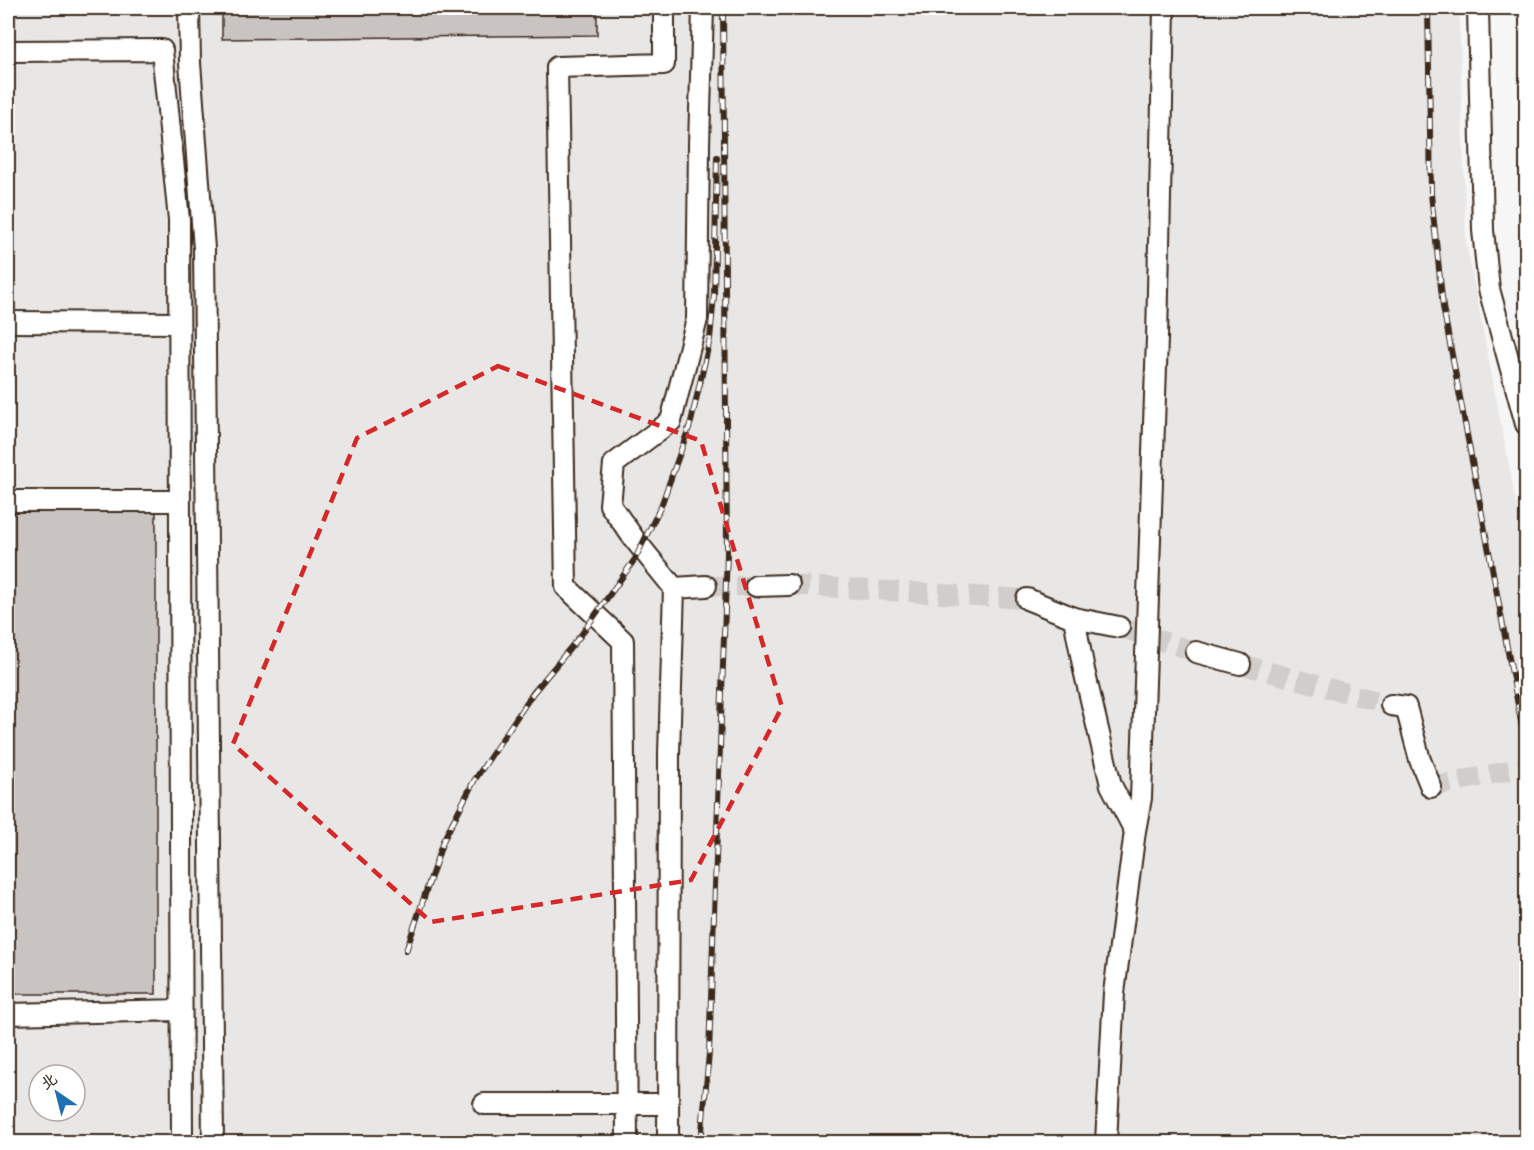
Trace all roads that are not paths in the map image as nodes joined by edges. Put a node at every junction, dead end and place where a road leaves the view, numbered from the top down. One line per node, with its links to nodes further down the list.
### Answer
1 (189, 8): 30 (street)
2 (664, 8): 27 (street)
3 (704, 8): 15 (street)
4 (1164, 8): 23 (street)
5 (1478, 8): 9 (street)
6 (8, 51): 8 (street)
7 (8, 322): 8 (street)
8 (179, 323): 11 (street)
9 (1527, 424)
10 (8, 501): 11 (street)
11 (179, 501): 24 (street)
12 (789, 585): 14 (street)
13 (706, 586): 15 (street)
14 (756, 586)
15 (674, 588): 28 (street)
16 (1027, 599): 17 (street)
17 (1074, 618): 18 (street); 23 (street)
18 (1119, 627)
19 (1196, 652): 20 (street)
20 (1240, 664)
21 (1390, 705): 22 (street)
22 (1431, 787)
23 (1135, 831): 33 (street)
24 (181, 1010): 25 (street); 29 (street)
25 (8, 1014)
26 (484, 1104): 27 (street)
27 (626, 1104): 28 (street); 31 (street)
28 (668, 1104): 32 (street)
29 (182, 1143)
30 (213, 1143)
31 (627, 1143)
32 (668, 1143)
33 (1106, 1143)

